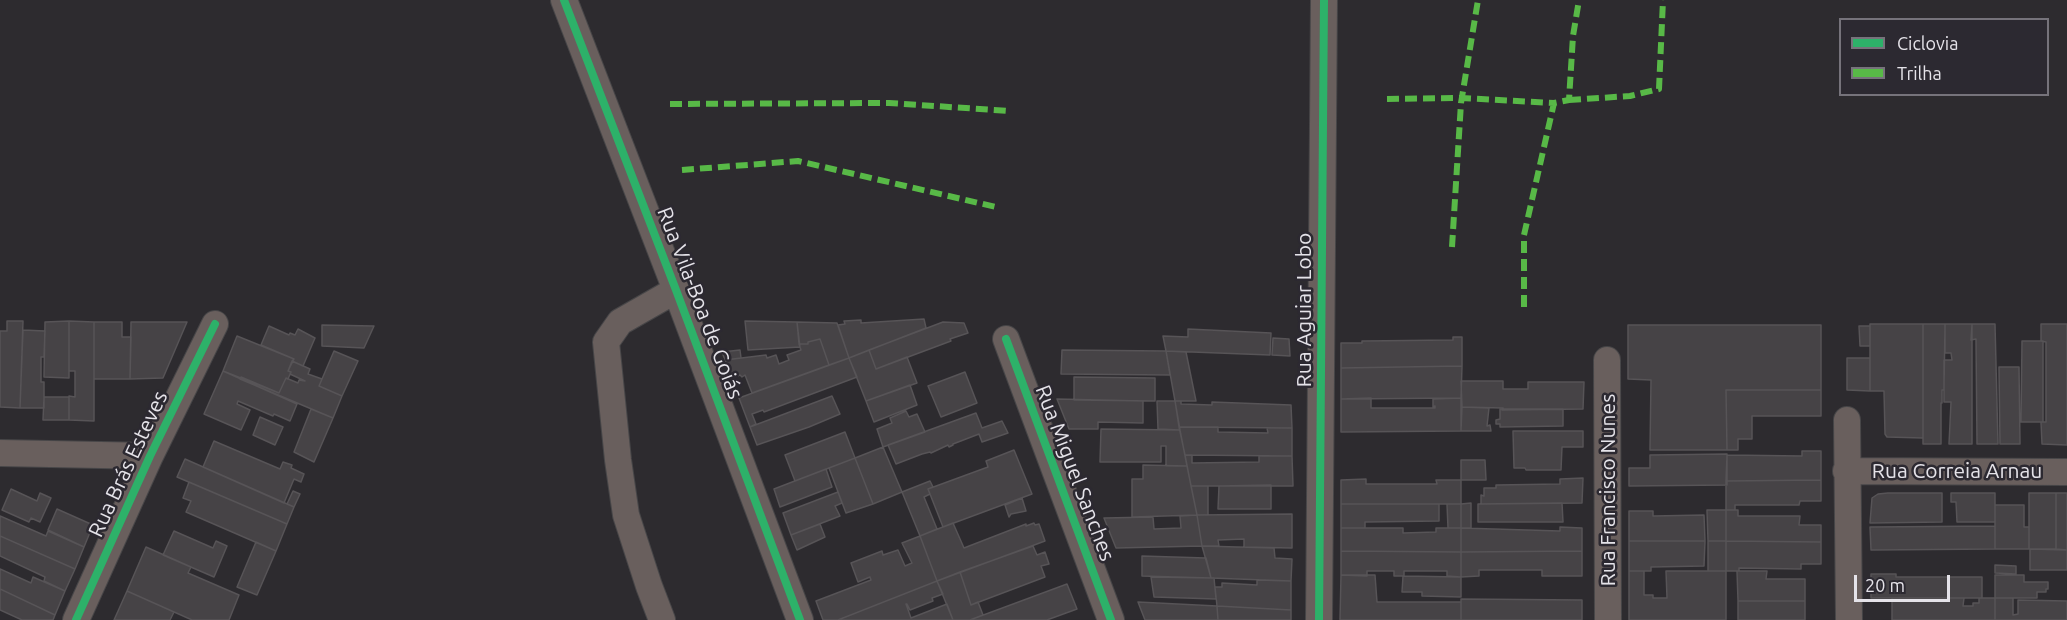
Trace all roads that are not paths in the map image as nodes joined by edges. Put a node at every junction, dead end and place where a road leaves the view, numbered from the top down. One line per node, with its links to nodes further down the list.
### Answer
1 (564, 0): 3 (street, Rua Vila-Boa de Goiás)
2 (1324, 0): 16 (street, Rua Aguiar Lobo)
3 (676, 290): 13 (street); 14 (street, Rua Vila-Boa de Goiás)
4 (214, 324): 9 (street, Rua Brás Esteves)
5 (1006, 339): 15 (street, Rua Miguel Sanches)
6 (1608, 360): 17 (street, Rua Francisco Nunes)
7 (1847, 420): 10 (street)
8 (0, 453): 9 (street)
9 (150, 456): 12 (street, Rua Brás Esteves)
10 (1846, 471): 11 (street, Rua Correia Arnau); 18 (street)
11 (2067, 472)
12 (76, 620)
13 (662, 620)
14 (800, 620)
15 (1111, 620)
16 (1319, 620)
17 (1608, 620)
18 (1849, 620)

